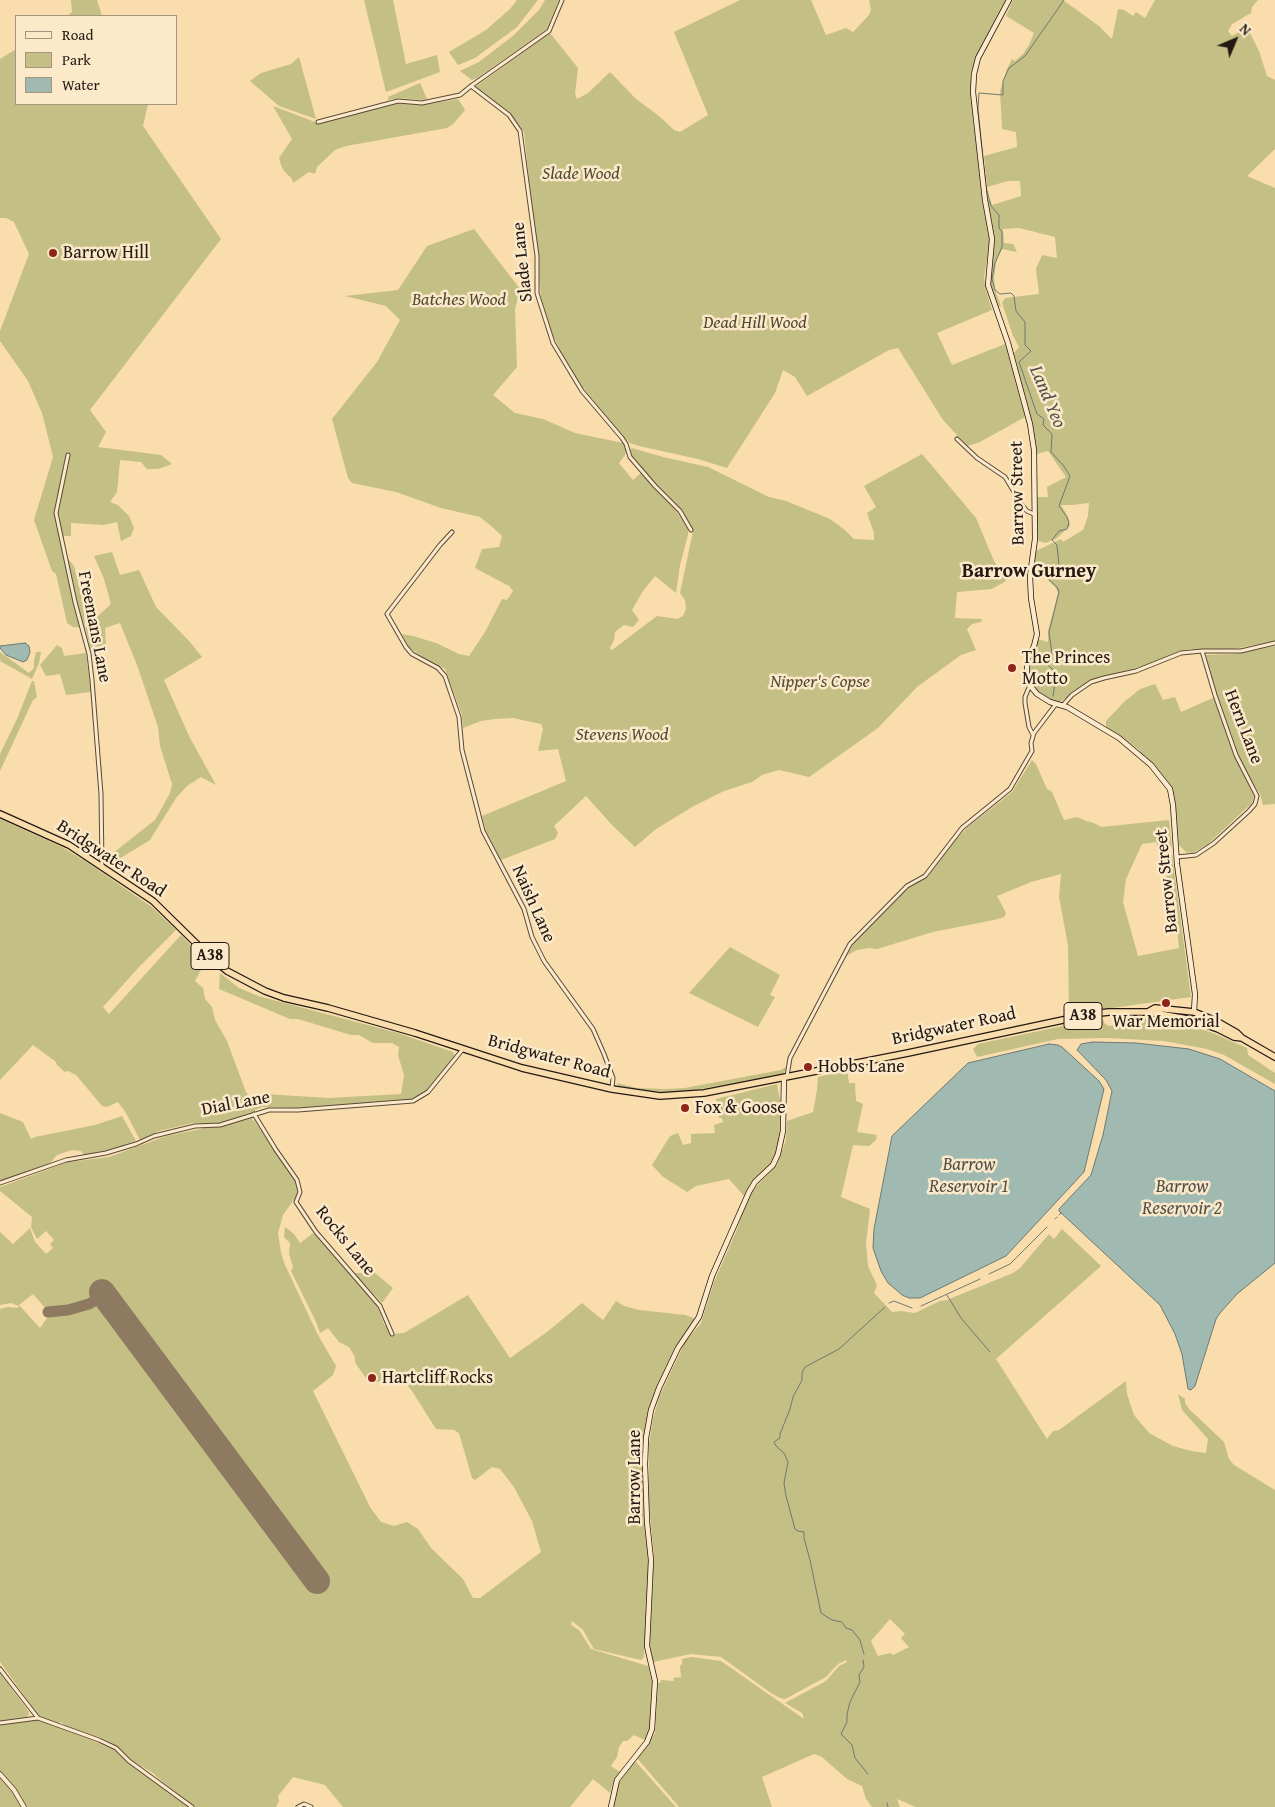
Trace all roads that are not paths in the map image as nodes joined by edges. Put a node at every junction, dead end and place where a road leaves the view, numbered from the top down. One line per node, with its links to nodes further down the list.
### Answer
1 (562, 0): 3 (street)
2 (1009, 0): 7 (main road, Barrow Street)
3 (471, 86): 4 (street); 8 (street, Slade Lane)
4 (318, 122)
5 (957, 439): 7 (street)
6 (68, 454): 18 (street, Freemans Lane)
7 (1034, 514): 12 (main road, Barrow Street)
8 (691, 530)
9 (452, 532): 28 (street, Naish Lane)
10 (1275, 643): 11 (street)
11 (1202, 651): 14 (street); 17 (street, Hern Lane)
12 (1030, 685): 13 (main road, Barrow Street); 15 (street)
13 (1056, 704): 14 (main road, Barrow Street); 15 (street)
14 (1063, 705): 17 (main road, Barrow Street)
15 (1033, 735): 27 (street)
16 (0, 814): 18 (highway, Bridgwater Road / A38)
17 (1176, 856): 20 (main road, Barrow Street)
18 (102, 867): 25 (highway, Bridgwater Road / A38)
19 (1148, 1012): 20 (highway, Bridgwater Road / A38); 21 (highway, Bridgwater Road / A38); 27 (highway, Bridgwater Road / A38)
20 (1194, 1012): 22 (highway); 23 (highway); 24 (highway, Bridgwater Road / A38)
21 (1155, 1014): 22 (highway, Bridgwater Road / A38); 23 (highway)
22 (1186, 1018): 23 (highway, Bridgwater Road / A38)
23 (1208, 1025): 24 (highway, Bridgwater Road / A38)
24 (1242, 1038): 26 (highway, Bridgwater Road / A38)
25 (463, 1049): 28 (highway, Bridgwater Road / A38); 29 (street, Dial Lane)
26 (1275, 1057)
27 (785, 1076): 28 (highway, Bridgwater Road / A38); 42 (main road, Barrow Lane)
28 (612, 1089)
29 (254, 1114): 30 (street, Dial Lane); 31 (street, Rocks Lane)
30 (0, 1184)
31 (392, 1334)
32 (0, 1669): 33 (street)
33 (33, 1712): 34 (street); 35 (street)
34 (38, 1718): 35 (street); 39 (street)
35 (29, 1719): 36 (street)
36 (0, 1723)
37 (0, 1774): 38 (street)
38 (24, 1807)
39 (192, 1807)
40 (298, 1807): 41 (street)
41 (311, 1807)
42 (611, 1807)

